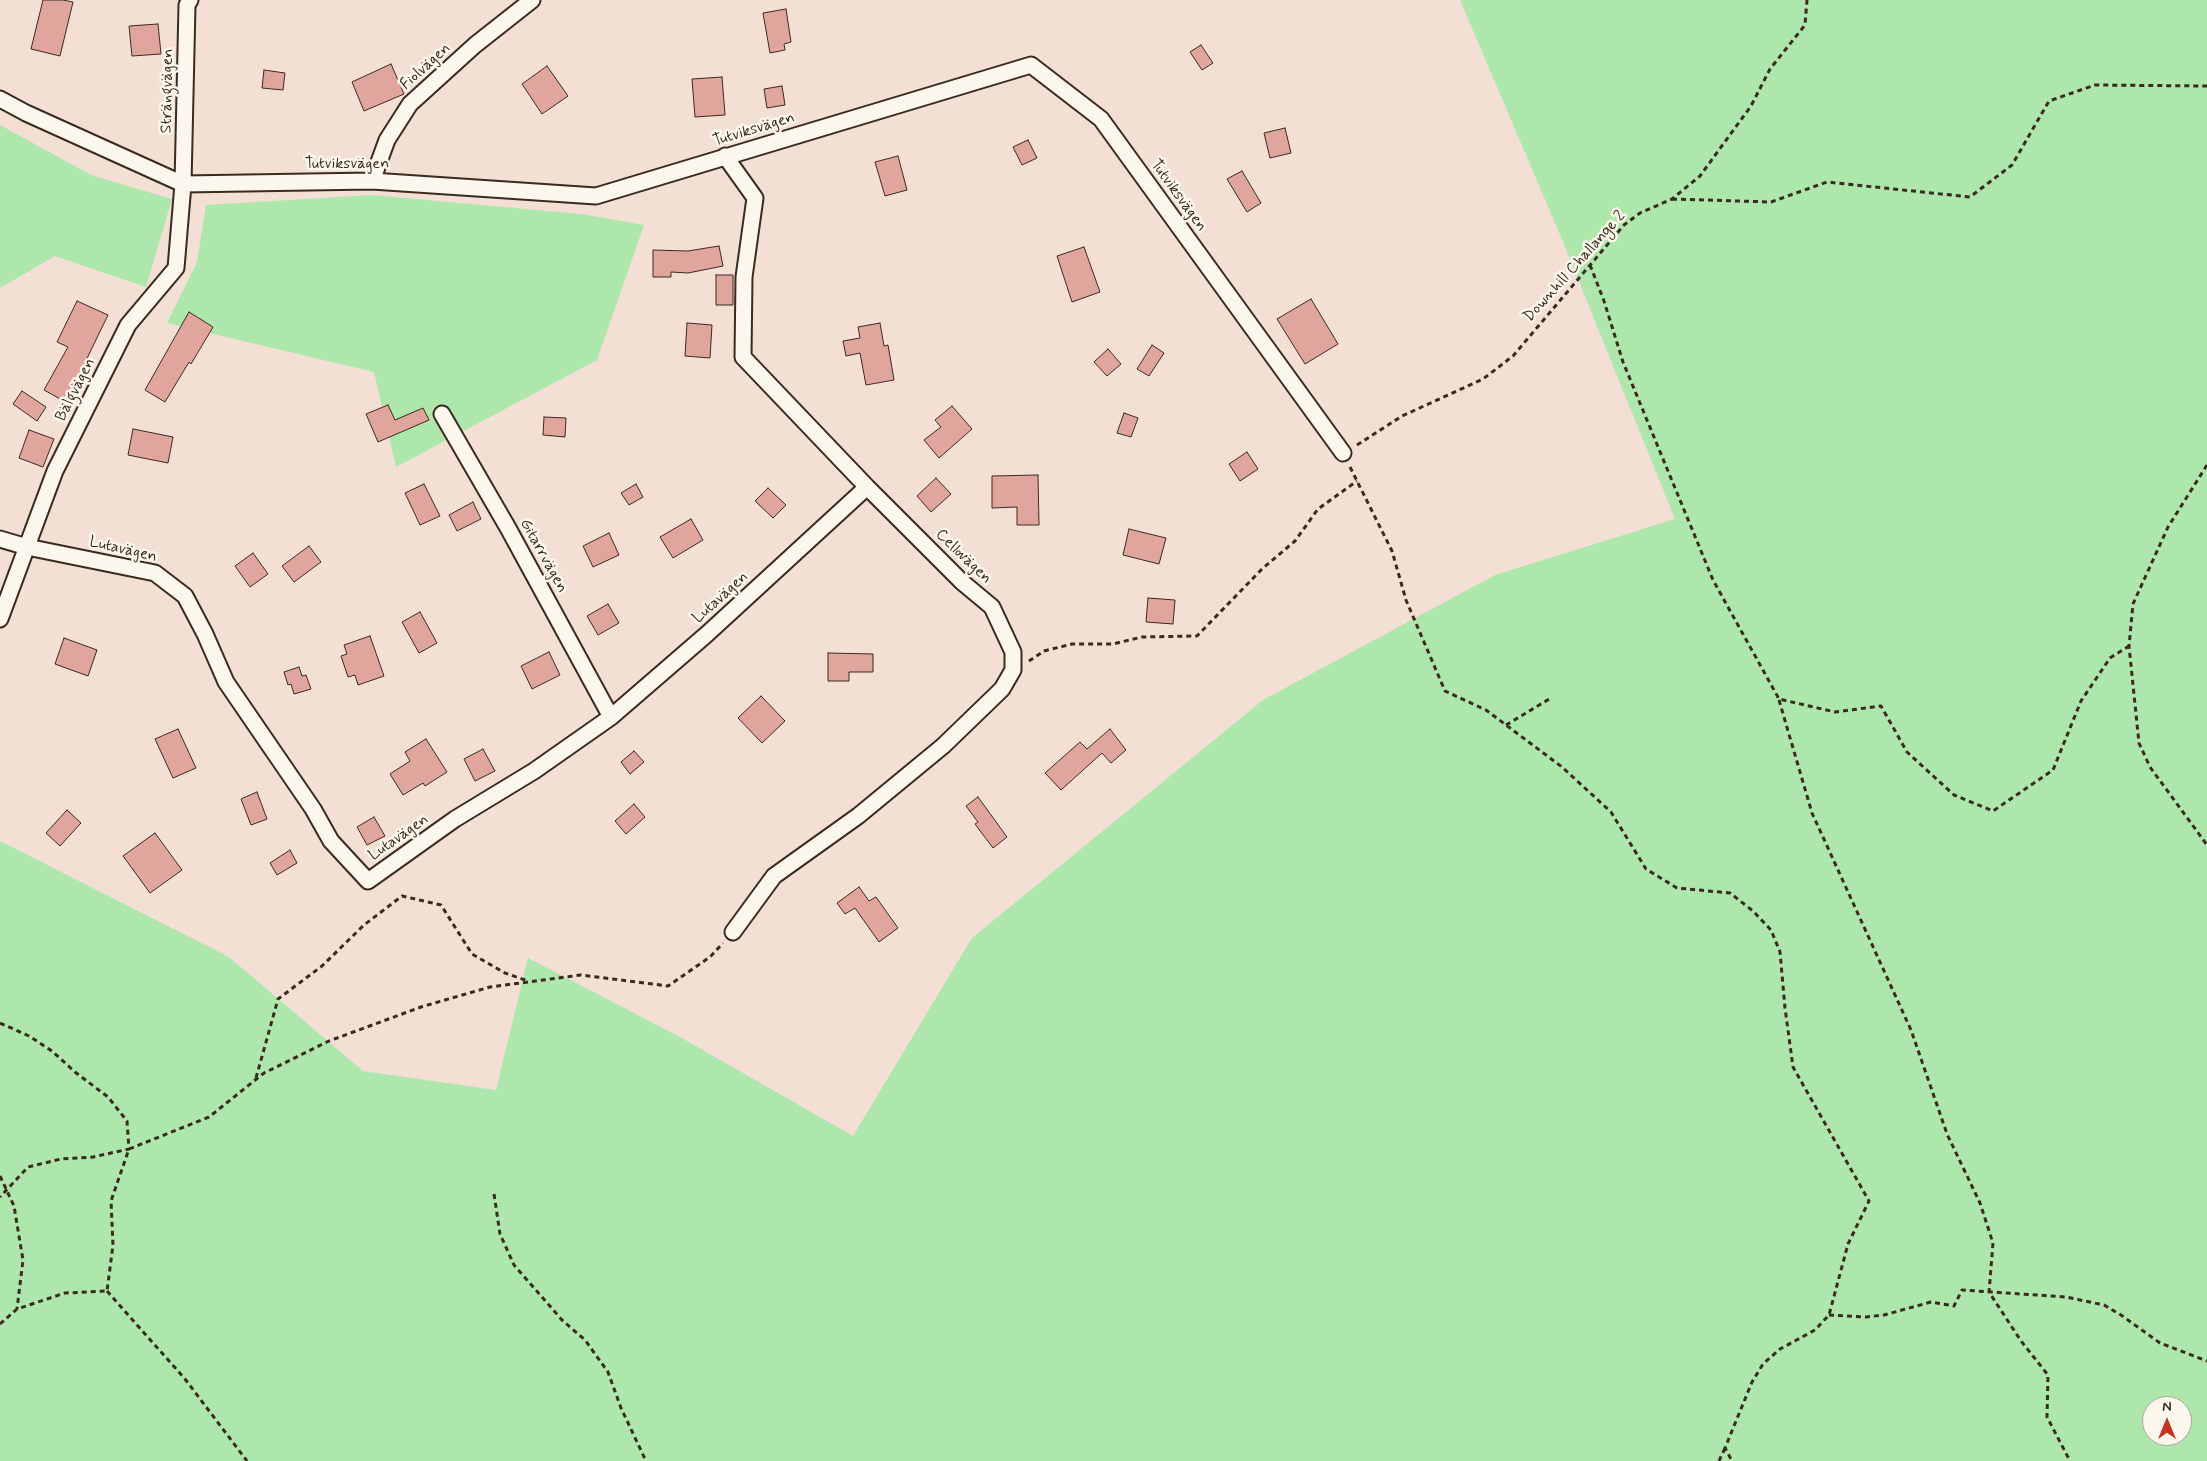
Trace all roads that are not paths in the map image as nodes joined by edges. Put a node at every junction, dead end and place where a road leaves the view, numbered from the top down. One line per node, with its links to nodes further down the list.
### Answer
1 (190, 0): 6 (street, Strängvägen)
2 (532, 0): 5 (street, Fiolvägen)
3 (0, 99): 6 (street, Tutviksvägen)
4 (724, 156): 5 (street, Tutviksvägen); 8 (street, Tutviksvägen); 9 (street, Cellovägen)
5 (372, 181): 6 (street, Tutviksvägen)
6 (183, 184): 11 (street, Bälgvägen)
7 (442, 414): 13 (street, Gitarrvägen)
8 (1343, 453)
9 (867, 487): 13 (street, Lutavägen); 14 (street, Cellovägen)
10 (0, 539): 11 (street, Lutavägen)
11 (27, 547): 12 (street, Bälgvägen); 13 (street, Lutavägen)
12 (0, 619)
13 (611, 717)
14 (734, 932)

